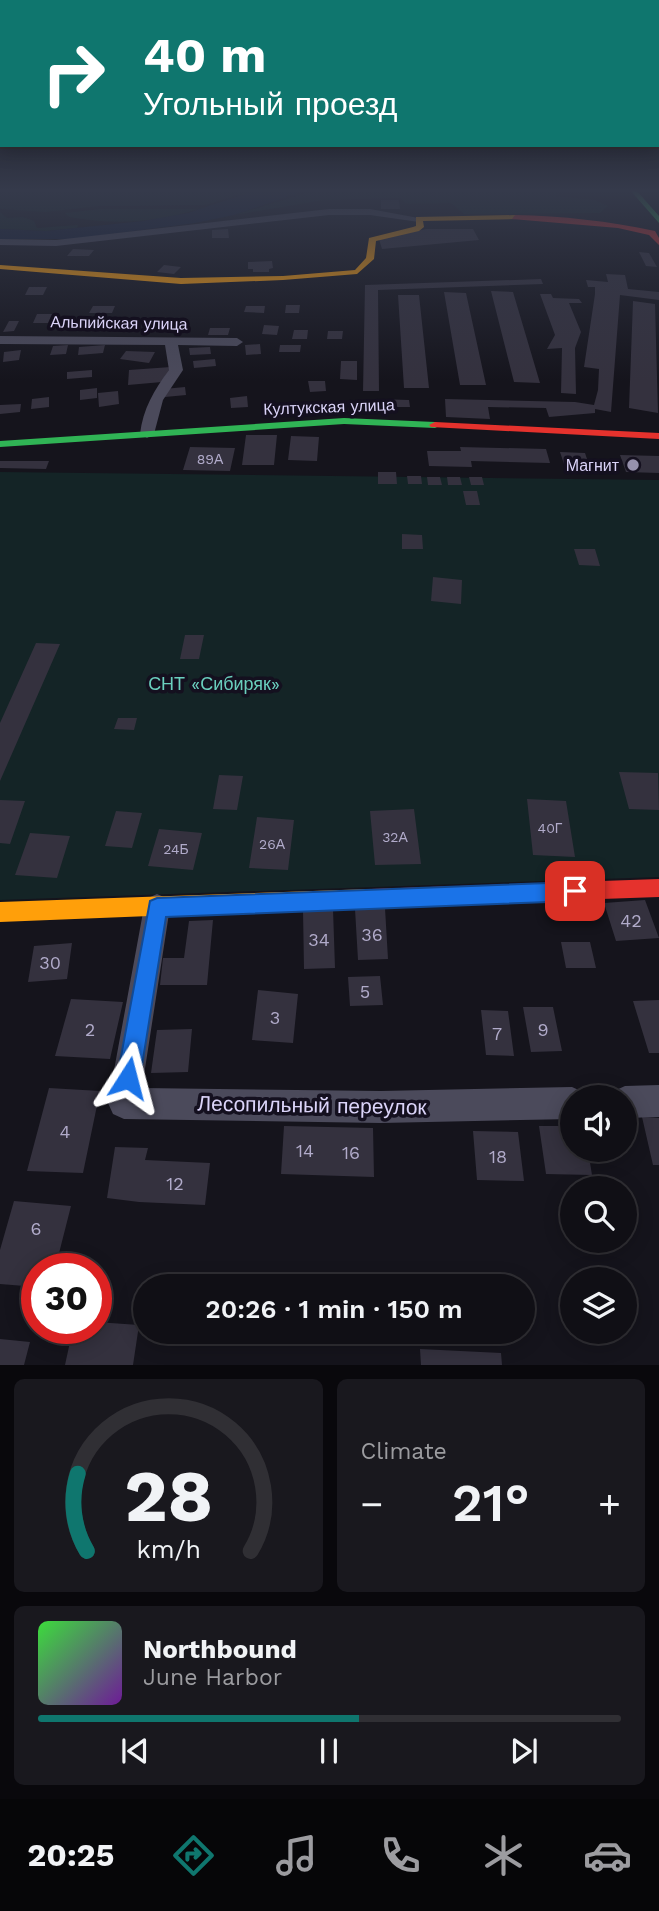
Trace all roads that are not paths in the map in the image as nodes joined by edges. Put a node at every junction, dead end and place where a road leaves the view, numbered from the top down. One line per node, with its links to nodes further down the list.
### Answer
1 (371, 254): 2 (street)
2 (0, 267)
3 (0, 340): 4 (street, Альпийская улица)
4 (171, 341): 5 (street, Альпийская улица); 6 (street)
5 (237, 342)
6 (147, 434): 7 (street, Култукская улица); 8 (street, Култукская улица)
7 (659, 436)
8 (0, 444)
9 (659, 888): 10 (street)
10 (157, 907): 11 (street); 14 (street, Лесопильный переулок)
11 (0, 912)
12 (659, 1101): 13 (street)
13 (637, 1102)
14 (560, 1103)

